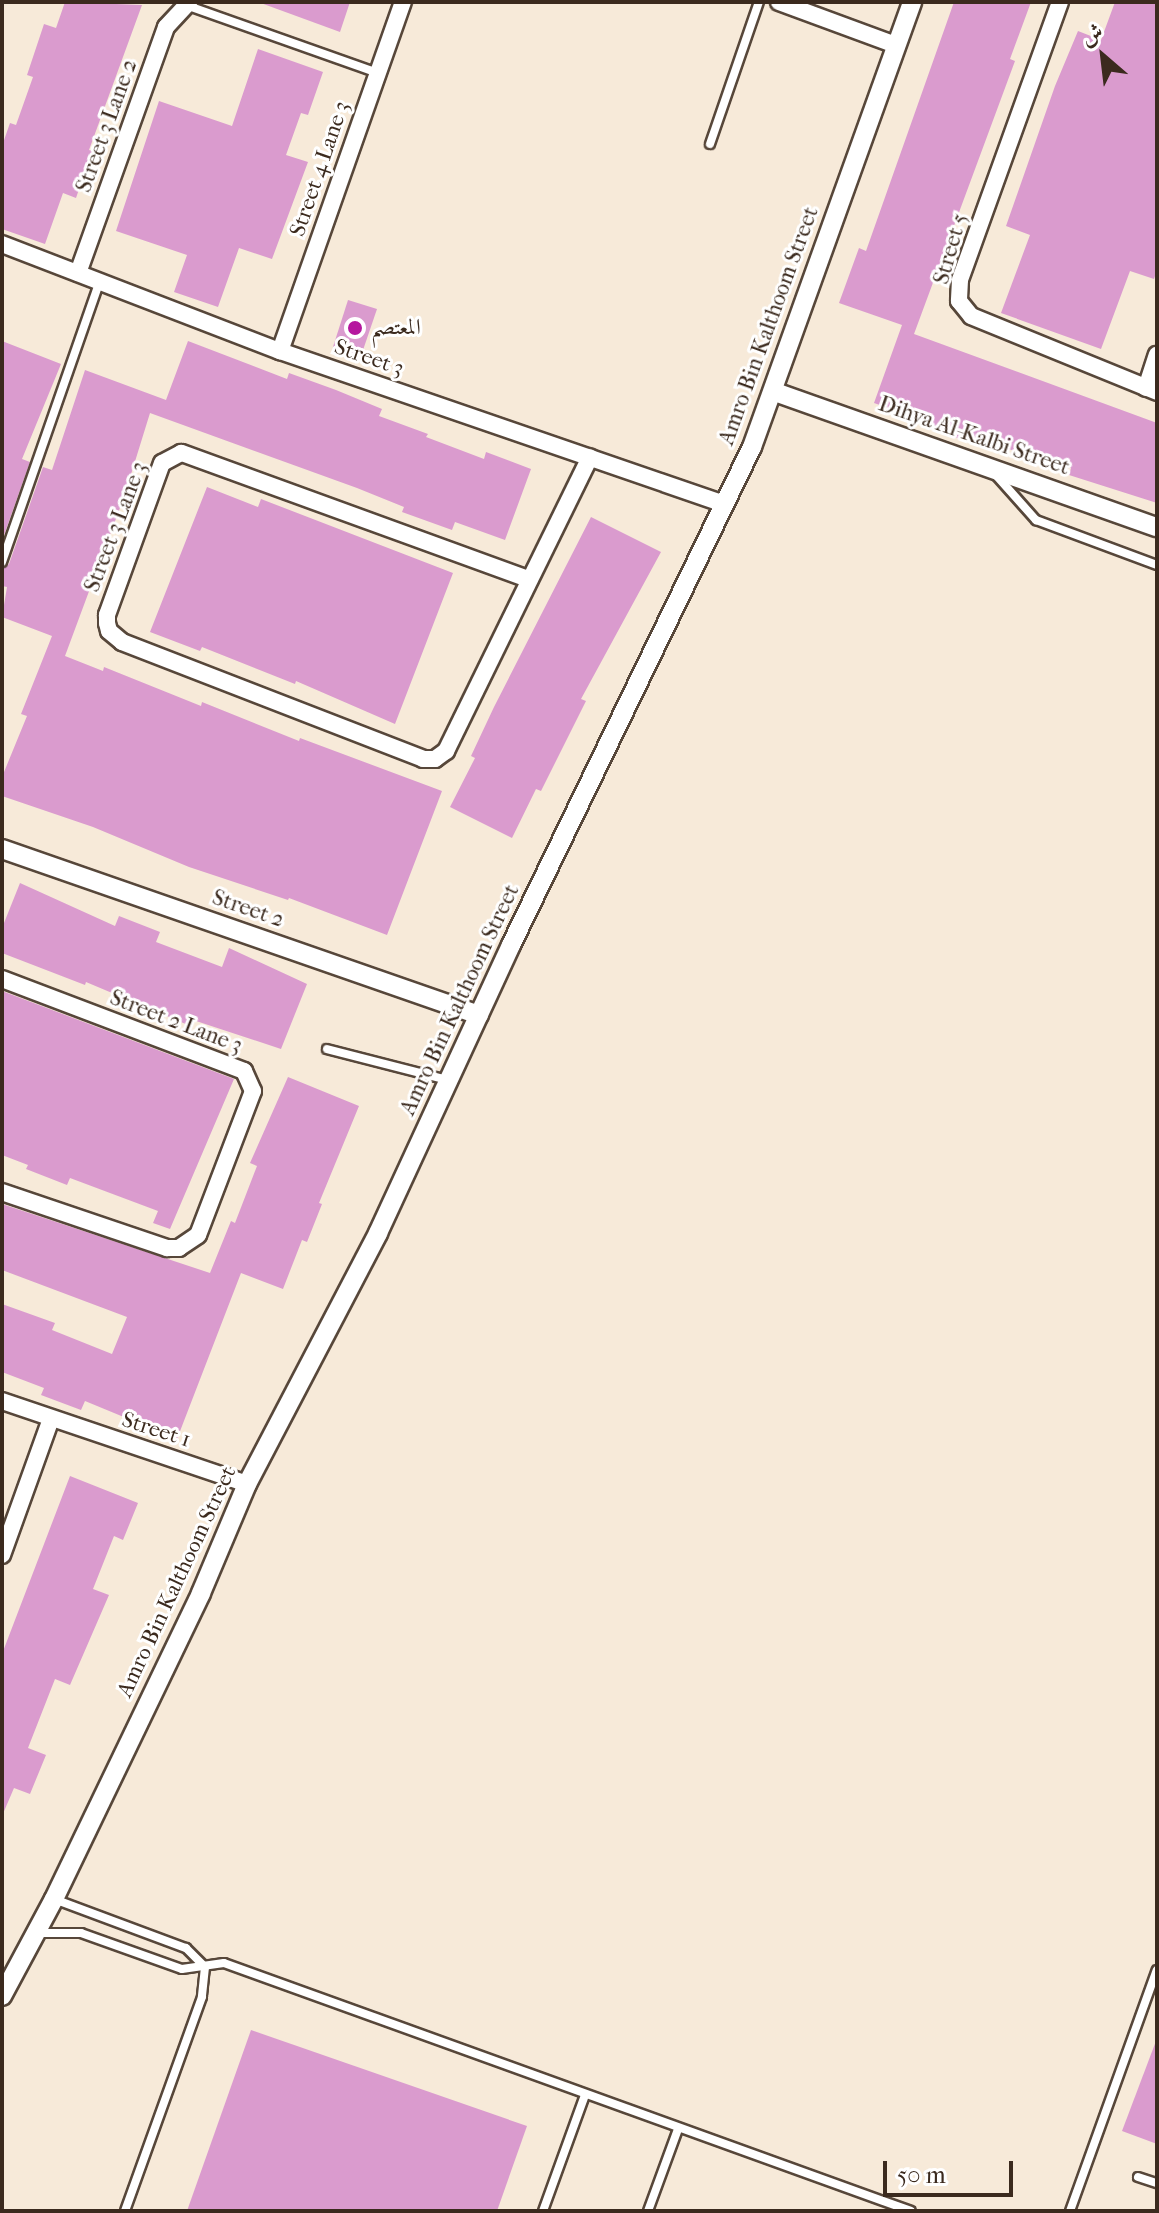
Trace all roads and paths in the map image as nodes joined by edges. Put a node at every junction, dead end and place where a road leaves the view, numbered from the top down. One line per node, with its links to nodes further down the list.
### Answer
1 (403, 2): 8 (street, Street 4 Lane 3)
2 (759, 2): 9 (lane)
3 (779, 2): 7 (street)
4 (912, 2): 7 (street, Amro Bin Kalthoom Street)
5 (1060, 2): 15 (street, Street 5)
6 (187, 3): 8 (lane); 11 (street, Street 3 Lane 2)
7 (896, 45): 16 (street, Amro Bin Kalthoom Street)
8 (378, 73): 13 (street, Street 4 Lane 3)
9 (710, 144)
10 (2, 244): 11 (street, Street 3)
11 (78, 273): 12 (street, Street 3)
12 (101, 281): 13 (street, Street 3); 21 (lane)
13 (280, 351): 17 (street, Street 3)
14 (1157, 355): 15 (street)
15 (1151, 390)
16 (775, 392): 18 (street, Dihya Al-Kalbi Street); 19 (street, Amro Bin Kalthoom Street)
17 (590, 457): 19 (street, Street 3); 23 (street, Street 3 Lane 3)
18 (989, 467): 20 (street, Dihya Al-Kalbi Street); 22 (lane)
19 (725, 504): 26 (street, Amro Bin Kalthoom Street)
20 (1157, 527)
21 (2, 562)
22 (1157, 565)
23 (528, 579): 23 (street, Street 3 Lane 3)
24 (2, 849): 26 (street, Street 2)
25 (2, 979): 29 (street, Street 2 Lane 3)
26 (479, 1015): 28 (street, Amro Bin Kalthoom Street)
27 (327, 1049): 28 (lane)
28 (448, 1080): 32 (street, Amro Bin Kalthoom Street)
29 (2, 1192)
30 (2, 1401): 31 (street, Street 1)
31 (51, 1419): 32 (street, Street 1); 33 (street)
32 (247, 1484): 34 (street, Amro Bin Kalthoom Street)
33 (2, 1555)
34 (54, 1899): 35 (street, Amro Bin Kalthoom Street); 36 (lane)
35 (36, 1933): 36 (lane); 38 (street, Amro Bin Kalthoom Street)
36 (205, 1967): 39 (lane); 43 (lane)
37 (1157, 1970): 47 (lane)
38 (2, 1996)
39 (585, 2095): 40 (lane); 44 (lane)
40 (678, 2129): 45 (lane); 46 (lane)
41 (1138, 2177): 42 (lane)
42 (1157, 2183)
43 (125, 2211)
44 (543, 2211)
45 (648, 2211)
46 (911, 2211)
47 (1070, 2211)

